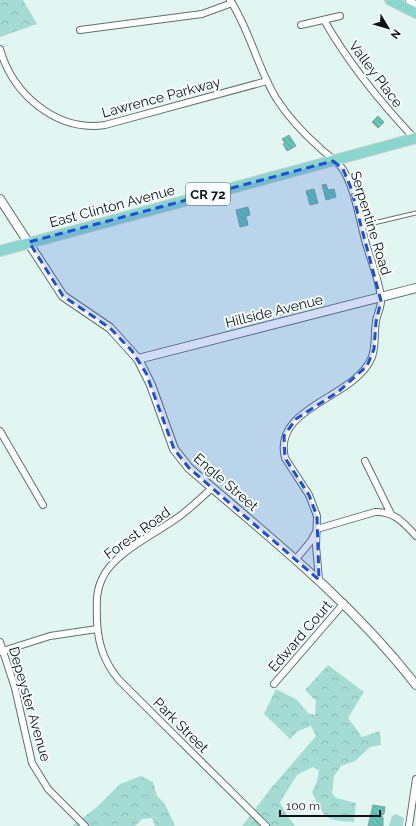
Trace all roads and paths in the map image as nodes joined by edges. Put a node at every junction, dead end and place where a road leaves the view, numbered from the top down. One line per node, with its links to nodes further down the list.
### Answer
1 (390, 0): 5 (main road)
2 (410, 0): 4 (street)
3 (231, 1): 9 (street); 11 (street, Serpentine Road)
4 (416, 8)
5 (416, 13)
6 (340, 16): 7 (street)
7 (324, 20): 8 (street); 12 (street, Valley Place)
8 (301, 25)
9 (80, 30)
10 (0, 49): 11 (street, Lawrence Parkway)
11 (266, 80): 13 (street, Serpentine Road)
12 (415, 138): 13 (main road, East Clinton Avenue / CR 72)
13 (333, 161): 16 (street, Serpentine Road); 17 (main road, East Clinton Avenue / CR 72)
14 (0, 199): 17 (street, Engle Street)
15 (416, 213): 16 (lane)
16 (361, 226): 20 (street, Serpentine Road)
17 (29, 242): 18 (main road, East Clinton Avenue / CR 72); 21 (street, Engle Street)
18 (0, 251)
19 (416, 288): 20 (street, Hillside Avenue)
20 (381, 297): 21 (street, Hillside Avenue); 27 (street)
21 (138, 359): 24 (street, Engle Street)
22 (0, 431): 25 (street)
23 (365, 462): 26 (street)
24 (212, 488): 29 (street, Engle Street); 32 (street, Forest Road)
25 (43, 506)
26 (391, 514): 27 (street); 28 (street)
27 (317, 529): 29 (street); 30 (street)
28 (416, 536)
29 (296, 559): 30 (street, Engle Street)
30 (319, 580): 31 (street, Engle Street)
31 (344, 603): 35 (street, Edward Court); 36 (street, Engle Street)
32 (97, 629): 34 (street); 39 (street, Park Street)
33 (0, 642): 34 (street, Depeyster Avenue)
34 (2, 651): 38 (street, Depeyster Avenue)
35 (274, 684)
36 (416, 685)
37 (416, 779): 40 (street)
38 (85, 826)
39 (266, 826)
40 (409, 826)

